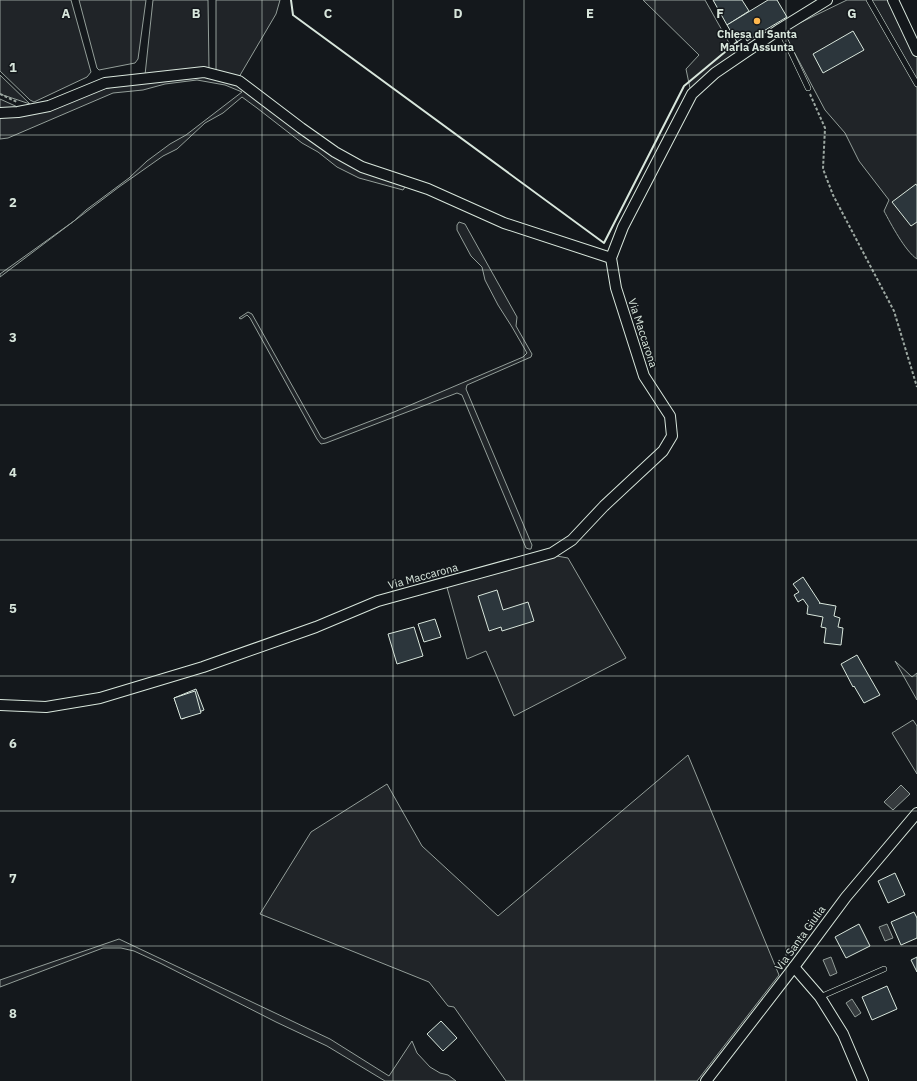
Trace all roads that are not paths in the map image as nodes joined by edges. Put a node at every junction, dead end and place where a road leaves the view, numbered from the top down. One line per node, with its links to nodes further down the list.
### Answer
1 (827, 0): 4 (street)
2 (869, 0): 6 (lane)
3 (893, 0): 5 (street)
4 (780, 29): 7 (lane); 9 (street)
5 (917, 51)
6 (917, 84)
7 (808, 88)
8 (0, 112): 9 (street)
9 (611, 258): 10 (street, Via Maccarona)
10 (0, 705)
11 (917, 813): 12 (street, Via Santa Giulia)
12 (794, 967): 14 (street); 15 (street, Via Santa Giulia)
13 (884, 969): 14 (lane)
14 (820, 997): 16 (street)
15 (706, 1081)
16 (863, 1081)

